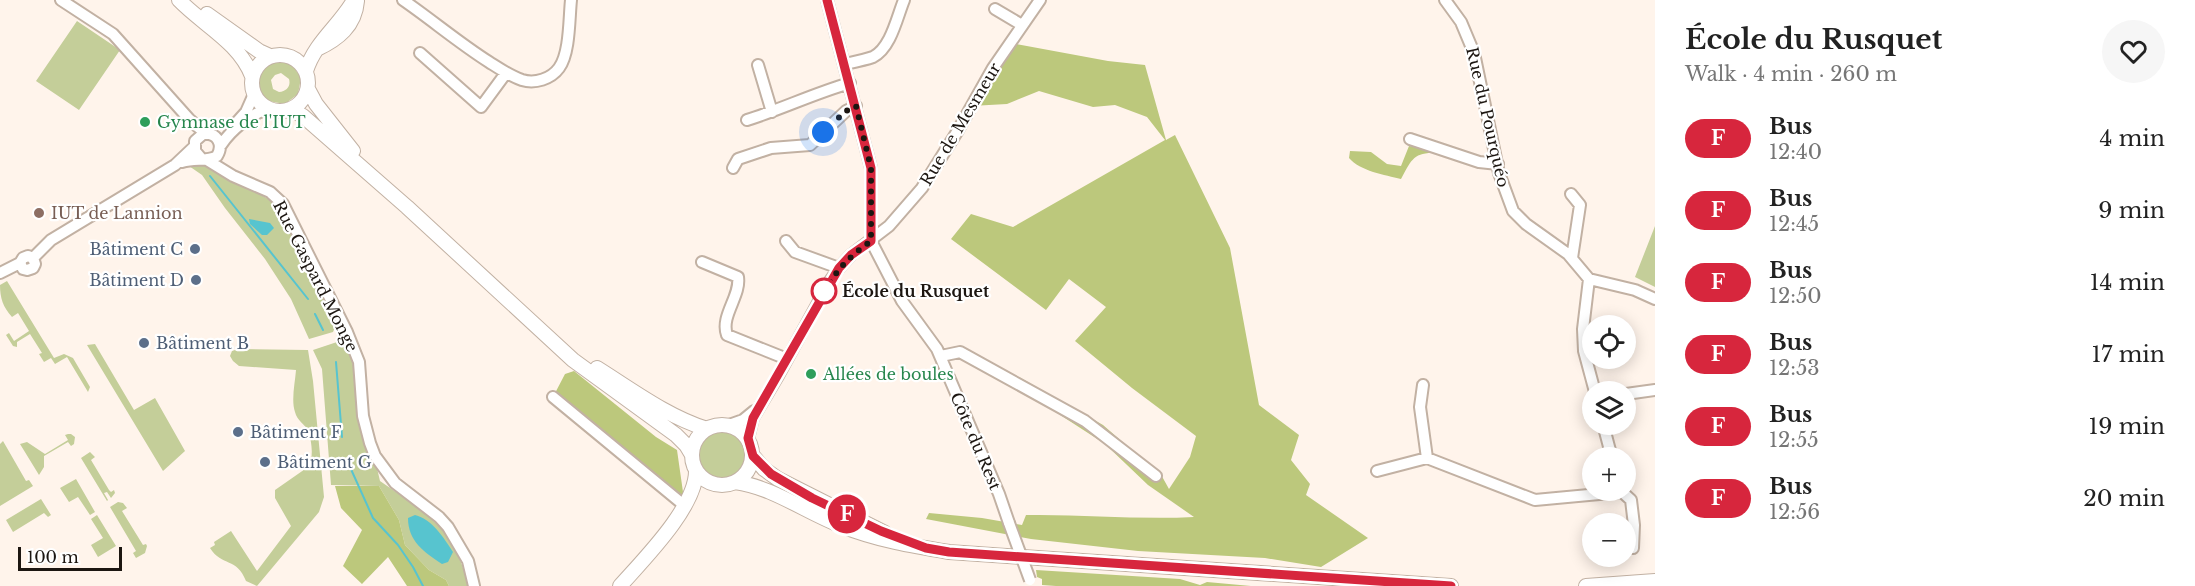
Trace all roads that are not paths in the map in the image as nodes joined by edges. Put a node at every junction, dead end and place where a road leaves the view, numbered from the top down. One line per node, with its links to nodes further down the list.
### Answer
1 (61, 0): 30 (street)
2 (179, 0): 22 (main road)
3 (187, 0): 16 (main road)
4 (403, 0): 21 (street)
5 (571, 0): 21 (street)
6 (827, 0): 18 (street)
7 (904, 0): 18 (street)
8 (1040, 0): 12 (street, Rue de Mesmeur)
9 (1445, 0): 37 (street, Rue du Pourquéo)
10 (355, 2): 13 (main road); 14 (main road)
11 (995, 9): 12 (street)
12 (1022, 25): 44 (street, Rue de Mesmeur)
13 (326, 34): 14 (main road); 17 (main road)
14 (316, 50): 20 (main road)
15 (420, 54): 21 (street)
16 (270, 56): 17 (main road); 22 (main road)
17 (289, 56): 20 (main road)
18 (845, 64): 23 (street)
19 (758, 65): 29 (street)
20 (306, 70): 24 (main road)
21 (506, 73)
22 (252, 76): 25 (main road)
23 (850, 83): 26 (street); 29 (street)
24 (308, 89): 28 (main road); 41 (main road)
25 (254, 94): 27 (main road); 32 (street)
26 (856, 106): 39 (street); 44 (street)
27 (269, 109): 28 (main road); 35 (street)
28 (290, 109): 41 (main road)
29 (772, 112): 31 (street)
30 (189, 119): 32 (street); 34 (street)
31 (747, 120)
32 (210, 134): 34 (street); 35 (street)
33 (1410, 139): 37 (street)
34 (195, 144): 36 (street); 38 (street)
35 (220, 149): 36 (street); 40 (street)
36 (204, 159): 38 (street); 40 (street, Rue Gaspard Monge)
37 (1498, 164): 45 (street, Rue du Pourquéo)
38 (175, 165): 48 (street)
39 (733, 168)
40 (227, 172): 76 (street, Rue Gaspard Monge)
41 (370, 174): 51 (main road)
42 (1571, 194): 45 (street)
43 (786, 241): 47 (street)
44 (871, 241): 47 (street, Rue de Mesmeur); 52 (street, Côte du Rest)
45 (1572, 258): 49 (street, Rue du Pourquéo)
46 (702, 262): 53 (street)
47 (839, 268): 53 (street, Rue de Mesmeur)
48 (0, 273)
49 (1589, 279): 50 (street); 54 (street)
50 (1655, 299)
51 (557, 344): 61 (main road); 63 (main road)
52 (941, 356): 68 (street); 75 (street, Côte du Rest, bridge)
53 (787, 359): 59 (street, Rue de Mesmeur)
54 (1592, 381)
55 (1423, 385): 65 (street)
56 (1655, 390): 57 (street)
57 (1636, 393)
58 (553, 397): 72 (street)
59 (759, 407): 60 (street); 62 (street, Rue de Mesmeur)
60 (729, 425): 61 (main road); 62 (main road)
61 (708, 429): 63 (main road)
62 (748, 438): 64 (main road)
63 (692, 454): 66 (main road)
64 (753, 456): 69 (main road); 73 (main road)
65 (1427, 458): 67 (street); 71 (street)
66 (696, 470): 70 (main road); 72 (main road)
67 (1377, 471)
68 (1156, 476)
69 (735, 482): 70 (main road); 73 (main road)
70 (716, 485): 72 (main road)
71 (1582, 495)
72 (686, 506): 77 (main road)
73 (926, 548): 78 (main road)
74 (1655, 581): 79 (main road)
75 (1031, 583)
76 (474, 586)
77 (620, 586)
78 (1451, 586)
79 (1586, 586)

